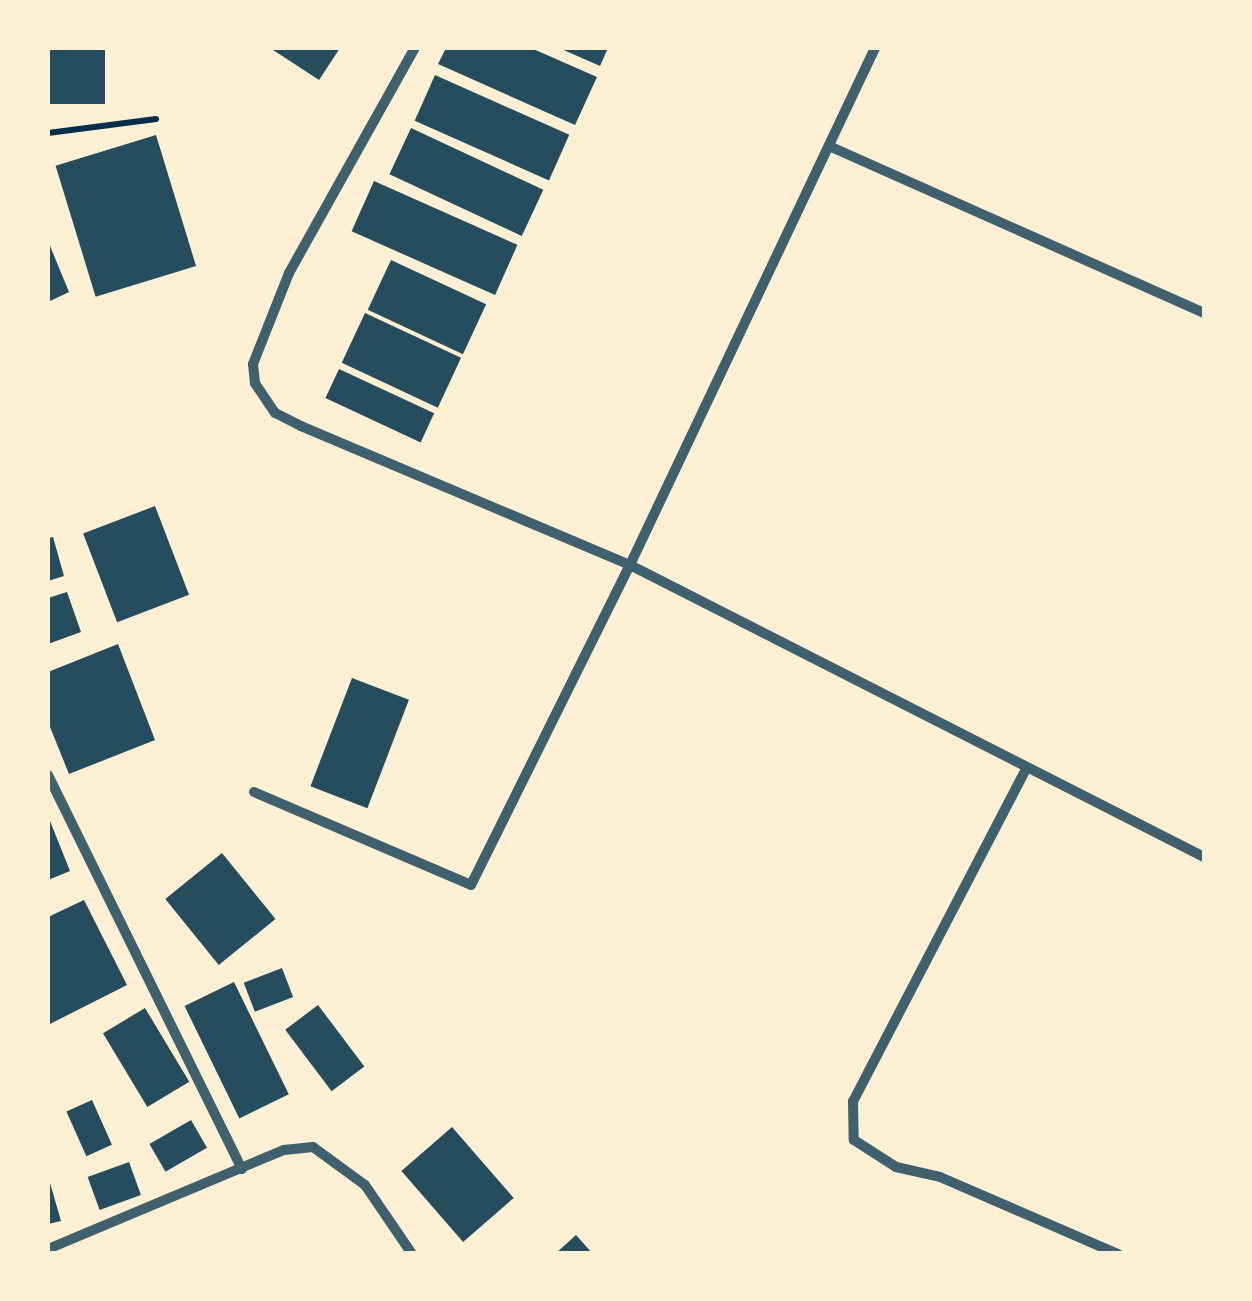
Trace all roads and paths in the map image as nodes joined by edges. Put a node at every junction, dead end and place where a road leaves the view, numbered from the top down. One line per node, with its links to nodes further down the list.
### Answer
1 (414, 48): 7 (street)
2 (875, 48): 5 (street)
3 (156, 119): 4 (path)
4 (48, 133)
5 (830, 146): 6 (street); 7 (street)
6 (1204, 313)
7 (630, 564): 8 (street); 10 (street)
8 (1025, 770): 11 (street); 15 (street)
9 (48, 775): 12 (street)
10 (254, 792)
11 (1204, 857)
12 (242, 1169): 13 (street); 14 (street)
13 (48, 1249)
14 (412, 1254)
15 (1118, 1254)

